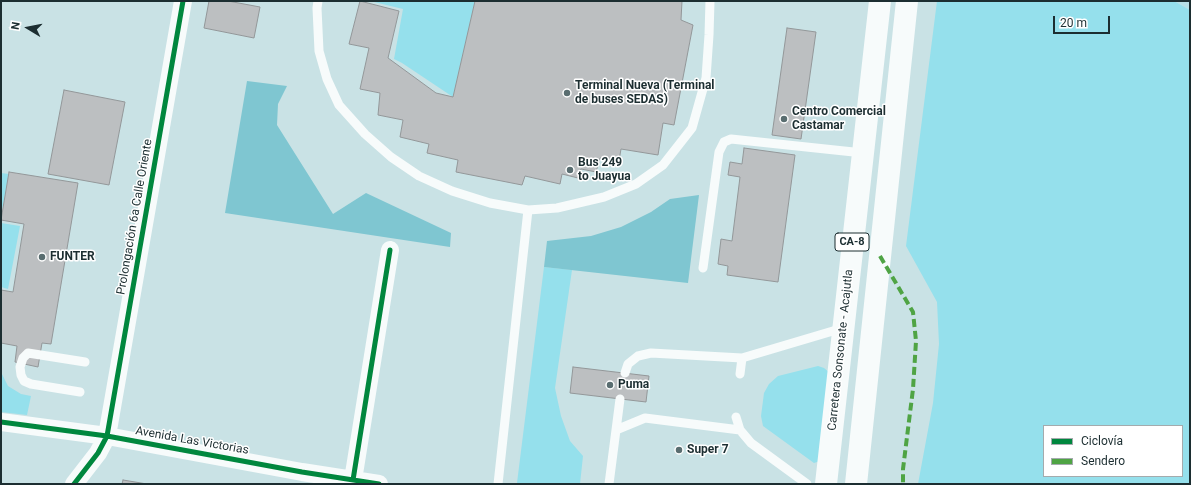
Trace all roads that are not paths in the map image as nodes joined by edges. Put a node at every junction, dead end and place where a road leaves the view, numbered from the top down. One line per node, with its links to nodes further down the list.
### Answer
1 (183, 1): 21 (street, Prolongación 6a Calle Oriente)
2 (318, 1): 7 (lane)
3 (710, 1): 7 (lane)
4 (880, 1): 6 (highway, Carretera Sonsonate - Acajutla / CA-8)
5 (907, 1): 30 (highway, CA-8)
6 (863, 153): 9 (lane); 10 (highway, Carretera Sonsonate - Acajutla / CA-8)
7 (528, 210): 26 (lane)
8 (390, 250): 23 (street)
9 (703, 268)
10 (843, 328): 11 (lane); 29 (highway, Carretera Sonsonate - Acajutla / CA-8)
11 (742, 358): 13 (lane); 14 (lane)
12 (85, 362): 15 (lane)
13 (625, 373)
14 (740, 374)
15 (80, 392)
16 (620, 399): 19 (lane)
17 (736, 417): 20 (lane)
18 (1, 422): 21 (street, Avenida Las Victorias)
19 (616, 430): 20 (lane); 27 (lane)
20 (740, 430): 28 (lane)
21 (106, 436): 22 (street, Avenida Las Victorias); 24 (street, Prolongación 6a Calle Oriente)
22 (301, 478): 23 (street, Avenida Las Victorias)
23 (353, 480): 25 (street, Avenida Las Victorias)
24 (74, 484)
25 (379, 484)
26 (498, 484)
27 (608, 484)
28 (807, 484)
29 (826, 484)
30 (856, 484)

